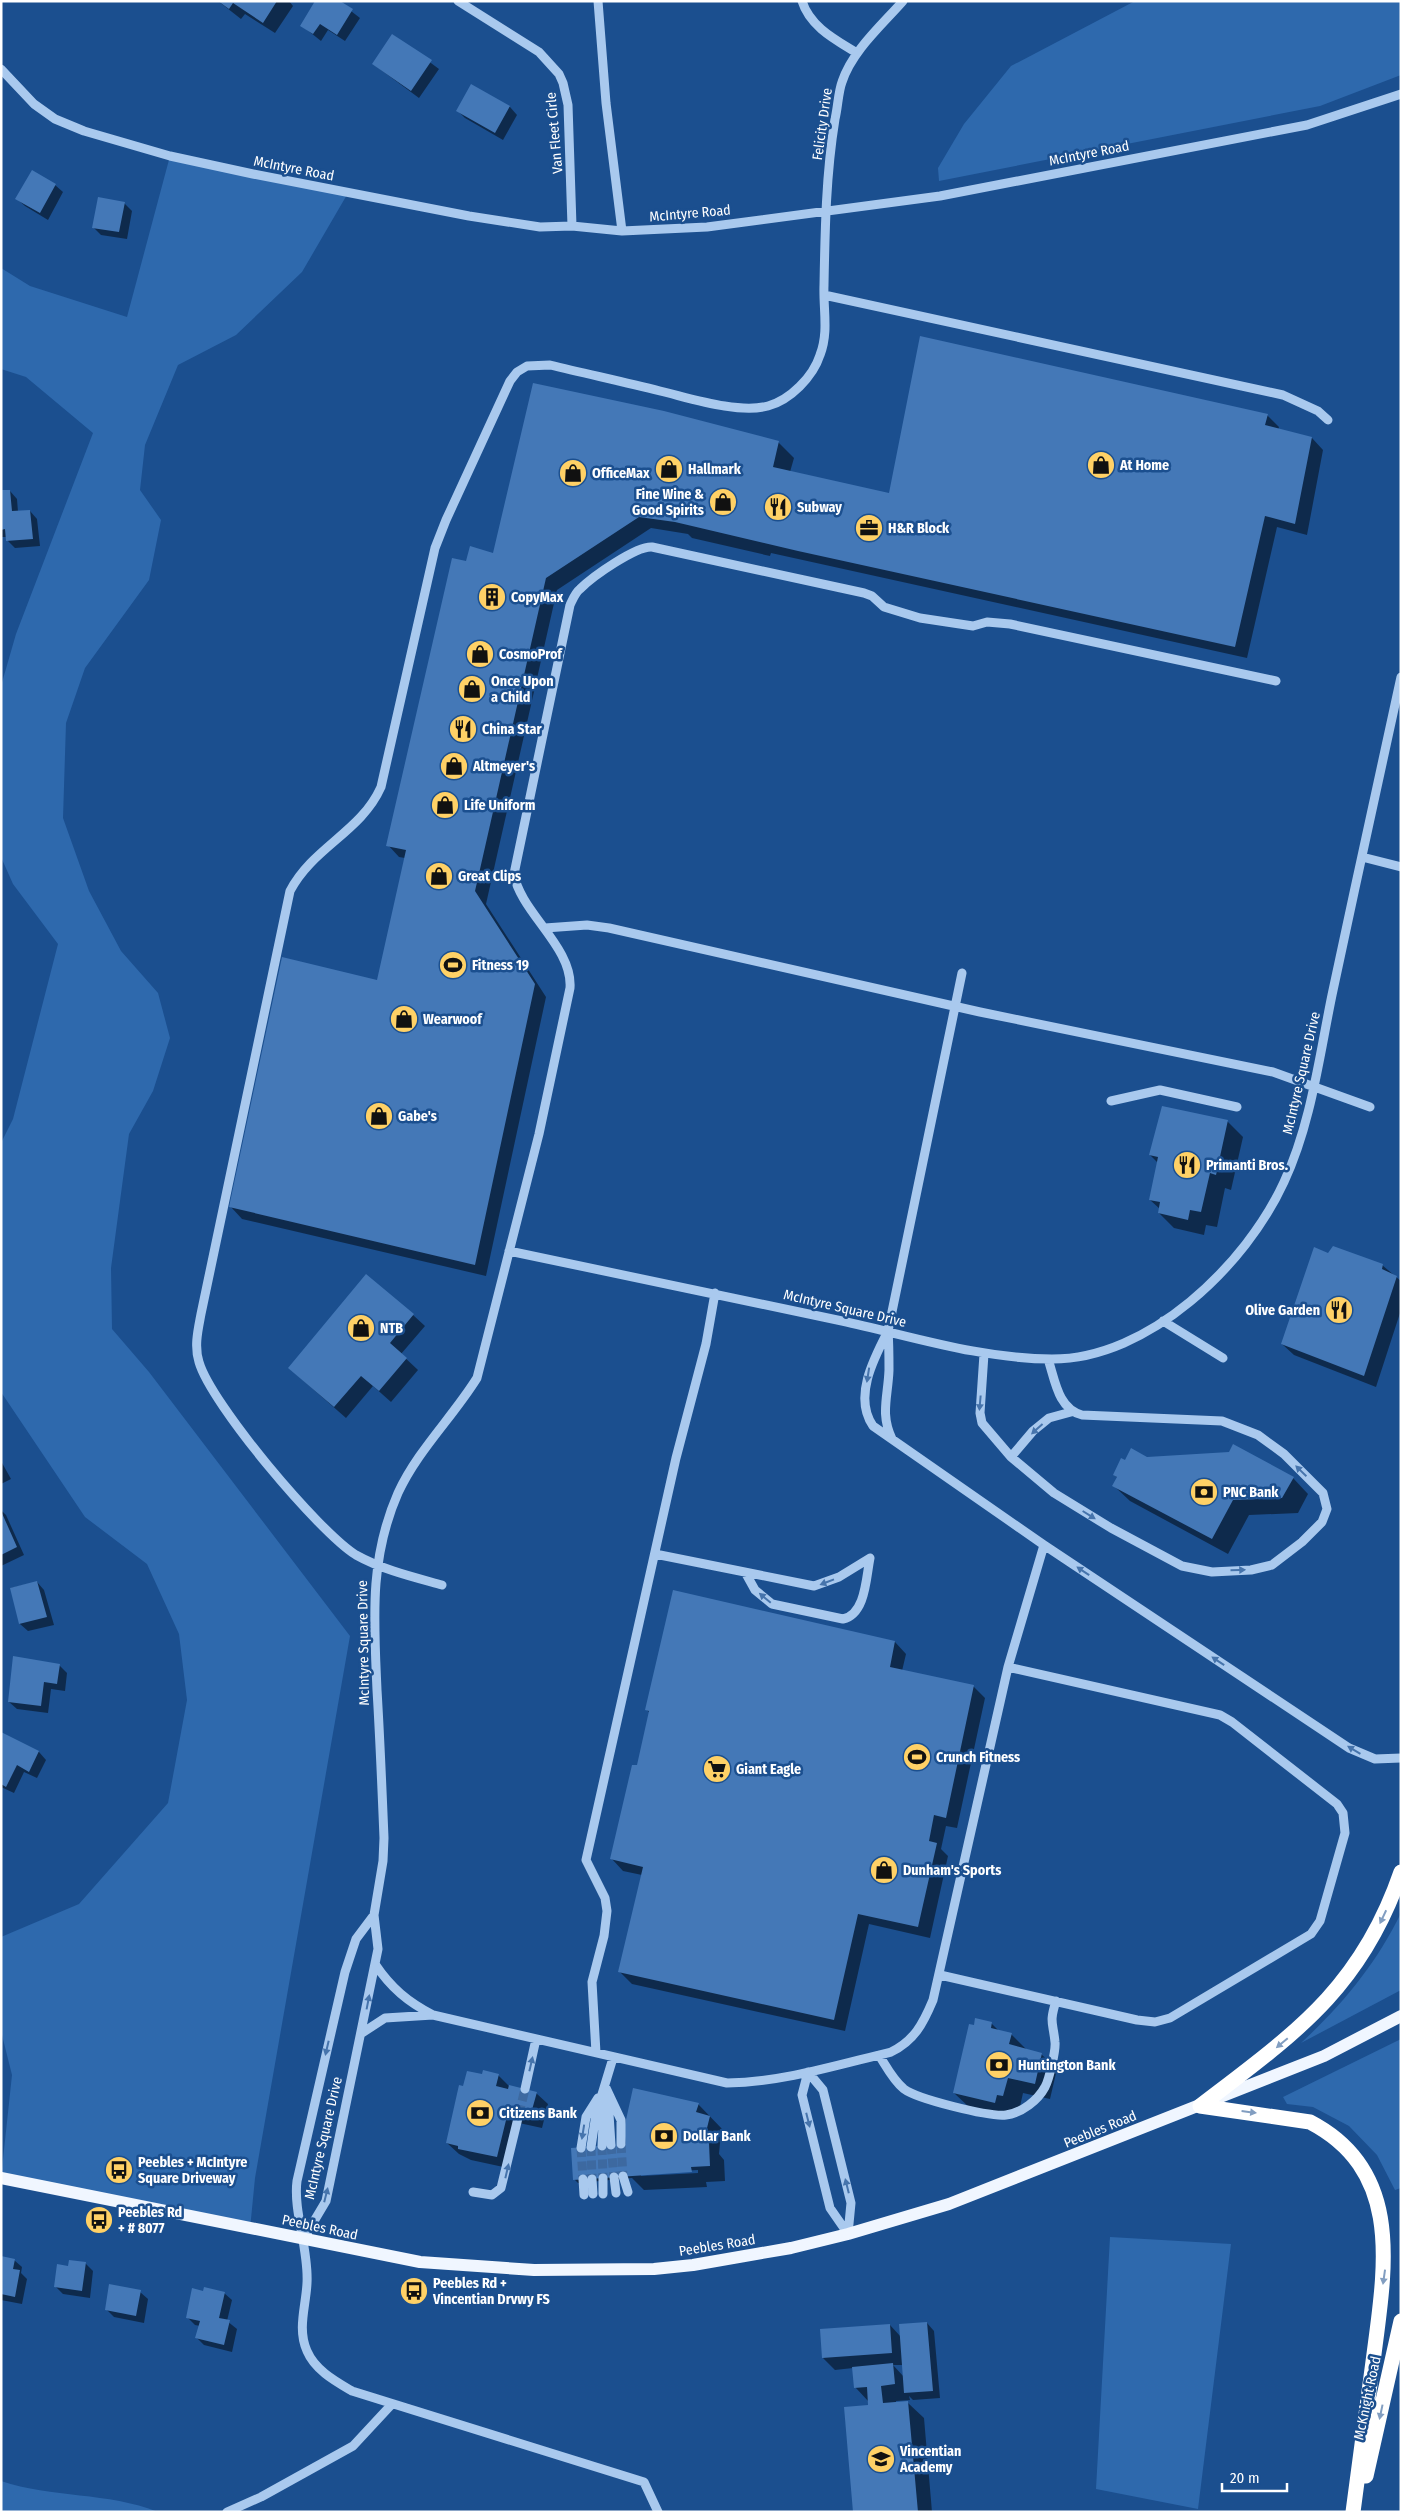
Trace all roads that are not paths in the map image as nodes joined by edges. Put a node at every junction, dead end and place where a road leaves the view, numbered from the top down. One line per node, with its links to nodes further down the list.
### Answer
1 (458, 1): 9 (street, Van Fleet Cirle)
2 (598, 1): 10 (street)
3 (802, 1): 5 (street)
4 (903, 1): 5 (street, Felicity Drive)
5 (857, 53): 8 (street, Felicity Drive)
6 (1, 69): 9 (street, McIntyre Road)
7 (1401, 94): 8 (street, McIntyre Road)
8 (825, 212): 10 (street, McIntyre Road); 11 (street, Felicity Drive)
9 (572, 226): 10 (street, McIntyre Road)
10 (622, 230)
11 (824, 295): 12 (street); 36 (street, Felicity Drive)
12 (1328, 420)
13 (1401, 677): 15 (street, McIntyre Square Drive)
14 (1276, 681): 17 (street)
15 (1362, 856): 16 (street); 20 (street, McIntyre Square Drive)
16 (1401, 867)
17 (545, 928): 19 (street); 24 (street)
18 (962, 973): 19 (street)
19 (955, 1006): 20 (street); 27 (street)
20 (1314, 1087): 23 (street); 26 (street, McIntyre Square Drive)
21 (1111, 1101): 22 (street)
22 (1237, 1107)
23 (1370, 1108)
24 (509, 1251): 25 (street, McIntyre Square Drive); 36 (street, McIntyre Square Drive)
25 (715, 1293): 27 (street, McIntyre Square Drive); 35 (street)
26 (1164, 1321): 29 (street); 30 (street, McIntyre Square Drive)
27 (888, 1331): 28 (street, McIntyre Square Drive); 32 (street); 32 (street, one-way to 32)
28 (984, 1354): 30 (street, McIntyre Square Drive); 33 (street, one-way to 33)
29 (1223, 1358)
30 (1048, 1359): 31 (street)
31 (1071, 1412): 33 (street, one-way to 33); 33 (street, one-way to 31)
32 (892, 1440): 34 (street)
33 (1011, 1457)
34 (1044, 1545): 39 (street); 40 (street, one-way to 34)
35 (655, 1554): 37 (street); 50 (street)
36 (376, 1564): 38 (street); 42 (street, McIntyre Square Drive)
37 (745, 1572): 37 (street)
38 (442, 1585)
39 (1008, 1667): 44 (street); 45 (street)
40 (1401, 1758)
41 (1401, 1872): 56 (highway, one-way to 56)
42 (374, 1915): 43 (street, McIntyre Square Drive); 71 (street, McIntyre Square Drive, one-way to 71)
43 (375, 1964): 46 (street); 48 (street, McIntyre Square Drive, one-way to 43)
44 (940, 1975): 45 (street); 51 (street)
45 (1056, 2001): 51 (street)
46 (433, 2015): 48 (street); 49 (street)
47 (1401, 2016): 56 (main road, Peebles Road)
48 (362, 2033): 71 (street, McIntyre Square Drive, one-way to 48)
49 (536, 2039): 50 (street); 55 (street, one-way to 49)
50 (596, 2053): 52 (street)
51 (879, 2055): 53 (street)
52 (613, 2058): 53 (street); 54 (street)
53 (808, 2072): 70 (street, one-way to 53); 70 (street, one-way to 70)
54 (606, 2088): 58 (street); 59 (street); 60 (street); 61 (street, one-way to 61)
55 (525, 2089)
56 (1200, 2106): 70 (main road, Peebles Road); 76 (highway, one-way to 76)
57 (519, 2114): 66 (street, one-way to 57)
58 (616, 2145)
59 (602, 2146)
60 (591, 2147)
61 (581, 2148)
62 (1, 2178): 71 (main road, Peebles Road)
63 (603, 2178): 69 (street)
64 (592, 2179): 65 (street)
65 (583, 2180)
66 (473, 2192)
67 (628, 2192): 68 (street)
68 (616, 2193)
69 (603, 2194)
70 (848, 2234): 71 (main road, Peebles Road)
71 (304, 2238): 73 (street)
72 (1401, 2321): 77 (highway, McKnight Road, one-way to 77)
73 (392, 2404): 74 (street); 75 (street)
74 (228, 2512)
75 (658, 2512)
76 (1353, 2512)
77 (1358, 2512)

